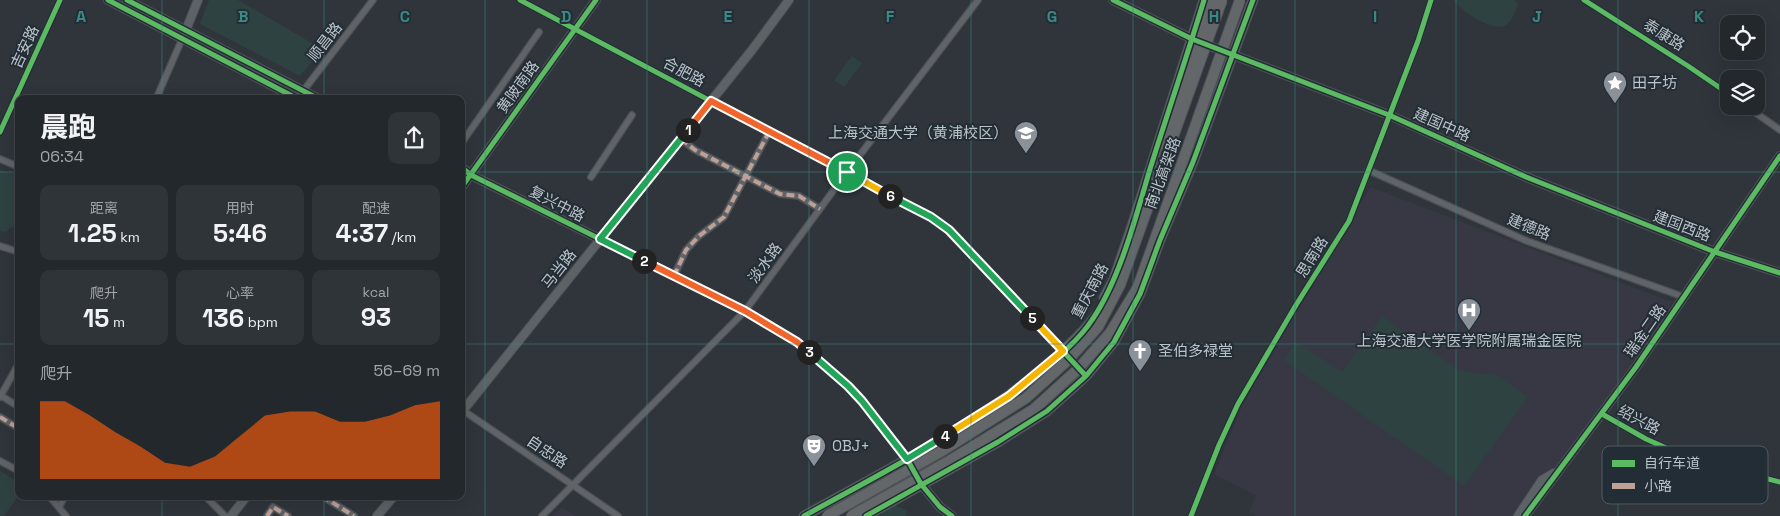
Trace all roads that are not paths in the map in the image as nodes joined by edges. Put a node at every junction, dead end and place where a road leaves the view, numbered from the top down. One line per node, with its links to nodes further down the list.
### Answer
1 (60, 0): 29 (street, 吉安路)
2 (108, 0): 23 (main road)
3 (127, 0): 21 (main road)
4 (198, 0): 21 (main road)
5 (373, 0): 28 (street, 顺昌路)
6 (520, 0): 20 (street, 合肥路)
7 (596, 0): 20 (main road, 黄陂南路)
8 (789, 0): 35 (main road, 马当路)
9 (978, 0): 49 (street, 淡水路)
10 (1113, 0): 24 (main road, 建国中路)
11 (1204, 0): 24 (main road, 重庆南路)
12 (1212, 0): 56 (highway, bridge)
13 (1217, 0): 25 (main road, 重庆南路)
14 (1222, 0): 56 (highway, 南北高架路, bridge)
15 (1241, 0): 26 (main road); 54 (highway, 南北高架路, bridge)
16 (1246, 0): 54 (highway, bridge)
17 (1252, 0): 26 (main road)
18 (1431, 0): 37 (street, 思南路)
19 (1584, 0): 27 (street, 泰康路)
20 (575, 29): 35 (street, 合肥路); 51 (main road, 黄陂南路)
21 (186, 30): 23 (street); 28 (main road)
22 (539, 32): 42 (street)
23 (182, 38): 30 (street); 31 (main road)
24 (1192, 39): 25 (main road, 建国中路); 67 (main road, 重庆南路)
25 (1201, 42): 26 (main road, 建国中路); 67 (main road, 重庆南路)
26 (1228, 52): 37 (main road, 建国中路); 70 (main road)
27 (1720, 88)
28 (303, 91): 32 (street, 顺昌路); 33 (main road)
29 (17, 95)
30 (158, 95)
31 (289, 95)
32 (300, 95)
33 (311, 95)
34 (15, 99): 40 (street, 吉安路)
35 (711, 101): 41 (street, 合肥路); 43 (main road, 马当路)
36 (632, 115): 53 (street)
37 (1389, 115): 48 (street, 思南路); 57 (main road, 建国中路)
38 (1759, 115): 39 (street)
39 (1780, 130)
40 (0, 132)
41 (769, 132): 49 (street, 合肥路); 52 (street)
42 (465, 137)
43 (681, 139): 52 (street); 59 (main road, 马当路)
44 (1780, 156): 62 (main road, 瑞金二路)
45 (0, 159): 46 (street)
46 (15, 165)
47 (465, 170): 51 (main road, 复兴中路)
48 (1368, 170): 65 (street, 建德路); 106 (street, 思南路)
49 (847, 172): 58 (street, 淡水路); 68 (street, 合肥路)
50 (465, 175): 51 (main road, 复兴中路)
51 (471, 175): 55 (main road, 黄陂南路); 59 (main road, 复兴中路)
52 (745, 176): 58 (street); 64 (street)
53 (590, 177)
54 (1177, 178): 103 (highway, 南北高架路, bridge)
55 (465, 183)
56 (1149, 207): 102 (highway, 南北高架路, bridge)
57 (1604, 208): 62 (main road, 建国西路)
58 (820, 209): 66 (street, 淡水路)
59 (600, 239): 64 (main road, 复兴中路); 73 (main road, 马当路)
60 (0, 246): 61 (street)
61 (15, 251)
62 (1715, 252): 63 (main road, 建国西路); 65 (main road, 瑞金二路)
63 (1780, 273)
64 (674, 276): 66 (main road, 复兴中路)
65 (1684, 297): 75 (main road, 瑞金二路)
66 (745, 311): 79 (main road, 复兴中路); 84 (street, 淡水路)
67 (1092, 320): 68 (main road, 重庆南路)
68 (1063, 351): 70 (street, 合肥路); 79 (main road, 重庆南路)
69 (15, 370): 71 (street)
70 (1086, 376): 83 (main road)
71 (0, 396): 72 (street)
72 (15, 405)
73 (465, 407)
74 (465, 413): 84 (street, 自忠路)
75 (1602, 414): 78 (street, 绍兴路); 82 (main road, 瑞金二路)
76 (0, 417): 77 (street)
77 (15, 425)
78 (1662, 446)
79 (907, 459): 83 (main road, 复兴中路); 101 (main road, 重庆南路)
80 (0, 461): 81 (street)
81 (15, 469)
82 (1558, 470): 107 (main road); 108 (main road, 瑞金二路)
83 (921, 484): 104 (main road); 105 (main road, 复兴中路)
84 (572, 485): 99 (street, 淡水路); 100 (street, 自忠路)
85 (52, 500): 91 (street)
86 (63, 500): 91 (street)
87 (209, 500): 93 (street)
88 (244, 500): 94 (main road)
89 (328, 500): 97 (street)
90 (391, 500): 98 (main road)
91 (59, 508): 92 (street)
92 (66, 516)
93 (225, 516)
94 (231, 516)
95 (267, 516): 96 (street)
96 (288, 516)
97 (354, 516)
98 (378, 516)
99 (542, 516)
100 (618, 516)
101 (804, 516)
102 (827, 516)
103 (851, 516)
104 (866, 516)
105 (952, 516)
106 (1191, 516)
107 (1518, 516)
108 (1525, 516)

